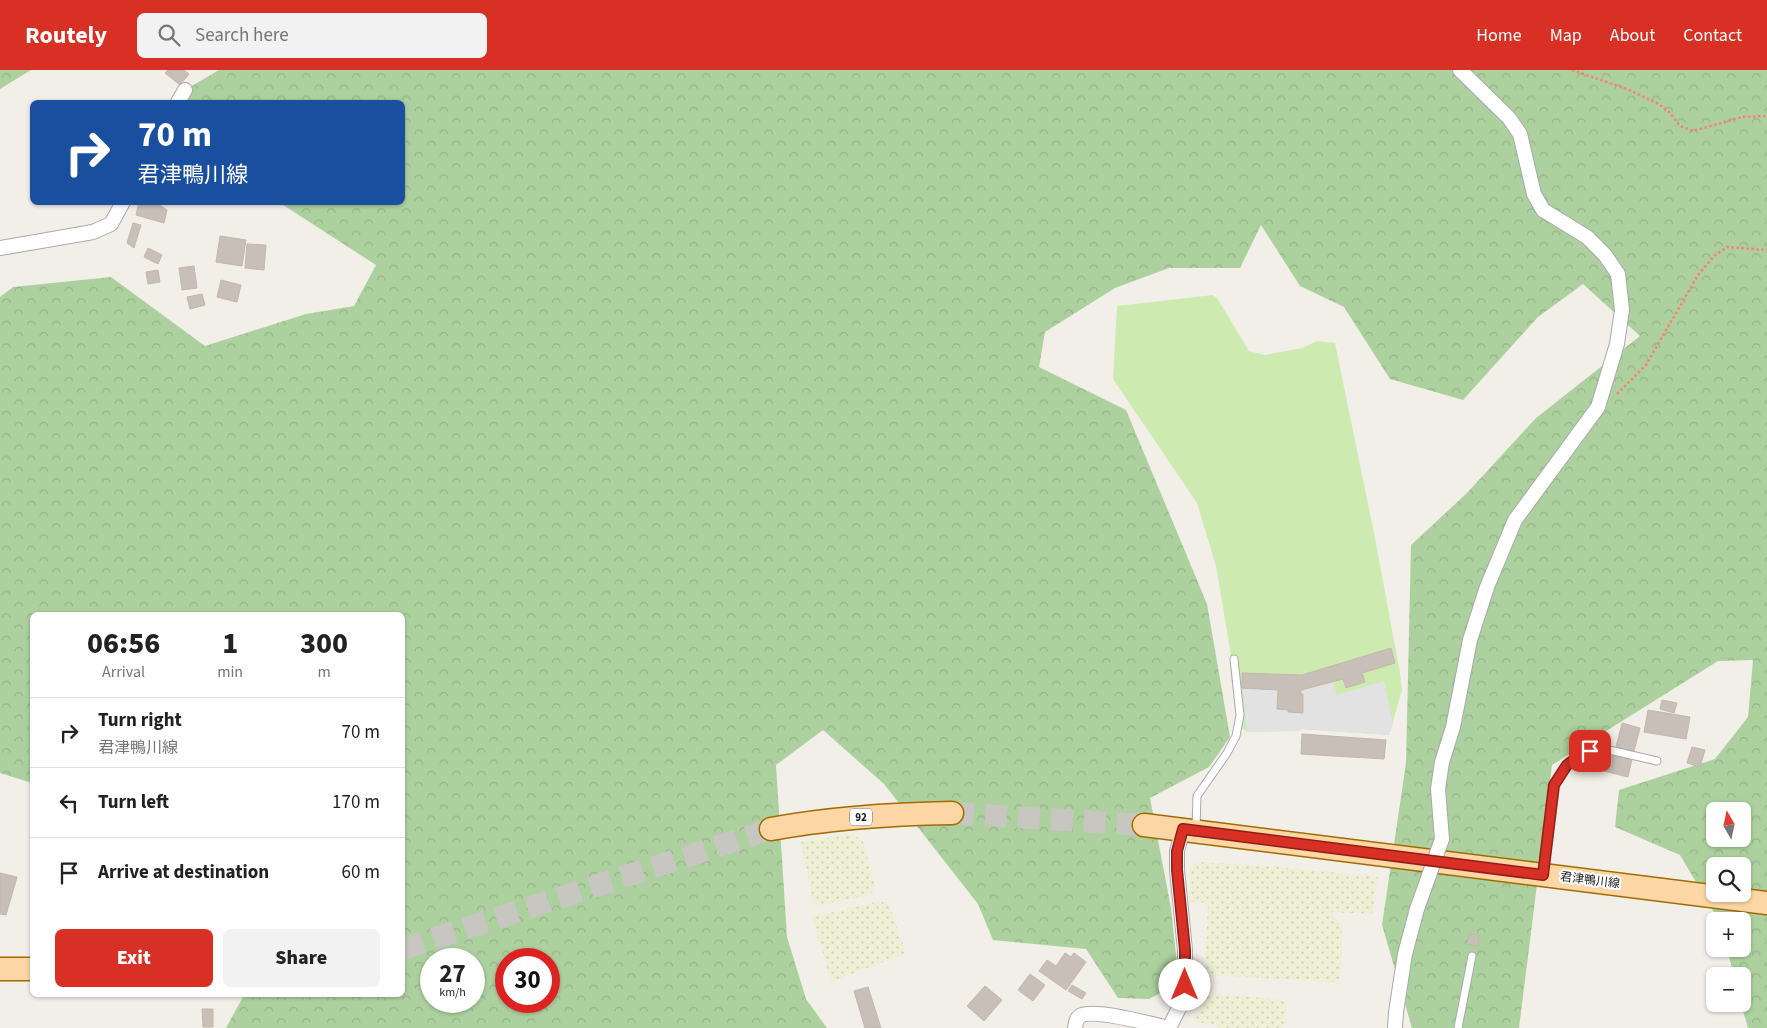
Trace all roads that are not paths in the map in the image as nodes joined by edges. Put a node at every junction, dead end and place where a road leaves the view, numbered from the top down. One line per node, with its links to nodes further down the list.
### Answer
1 (1460, 70): 16 (street, bridge)
2 (121, 205): 3 (street)
3 (0, 248)
4 (1234, 658): 9 (lane)
5 (1657, 761): 10 (lane)
6 (952, 813): 8 (main road, 92)
7 (1144, 825): 9 (main road, 君津鴨川線)
8 (771, 829)
9 (1189, 830): 10 (main road, 君津鴨川線); 15 (street)
10 (1543, 875): 11 (main road, 君津鴨川線)
11 (1767, 903)
12 (1472, 956): 17 (lane)
13 (0, 968): 14 (main road)
14 (30, 969)
15 (1075, 1028)
16 (1395, 1028)
17 (1458, 1028)

